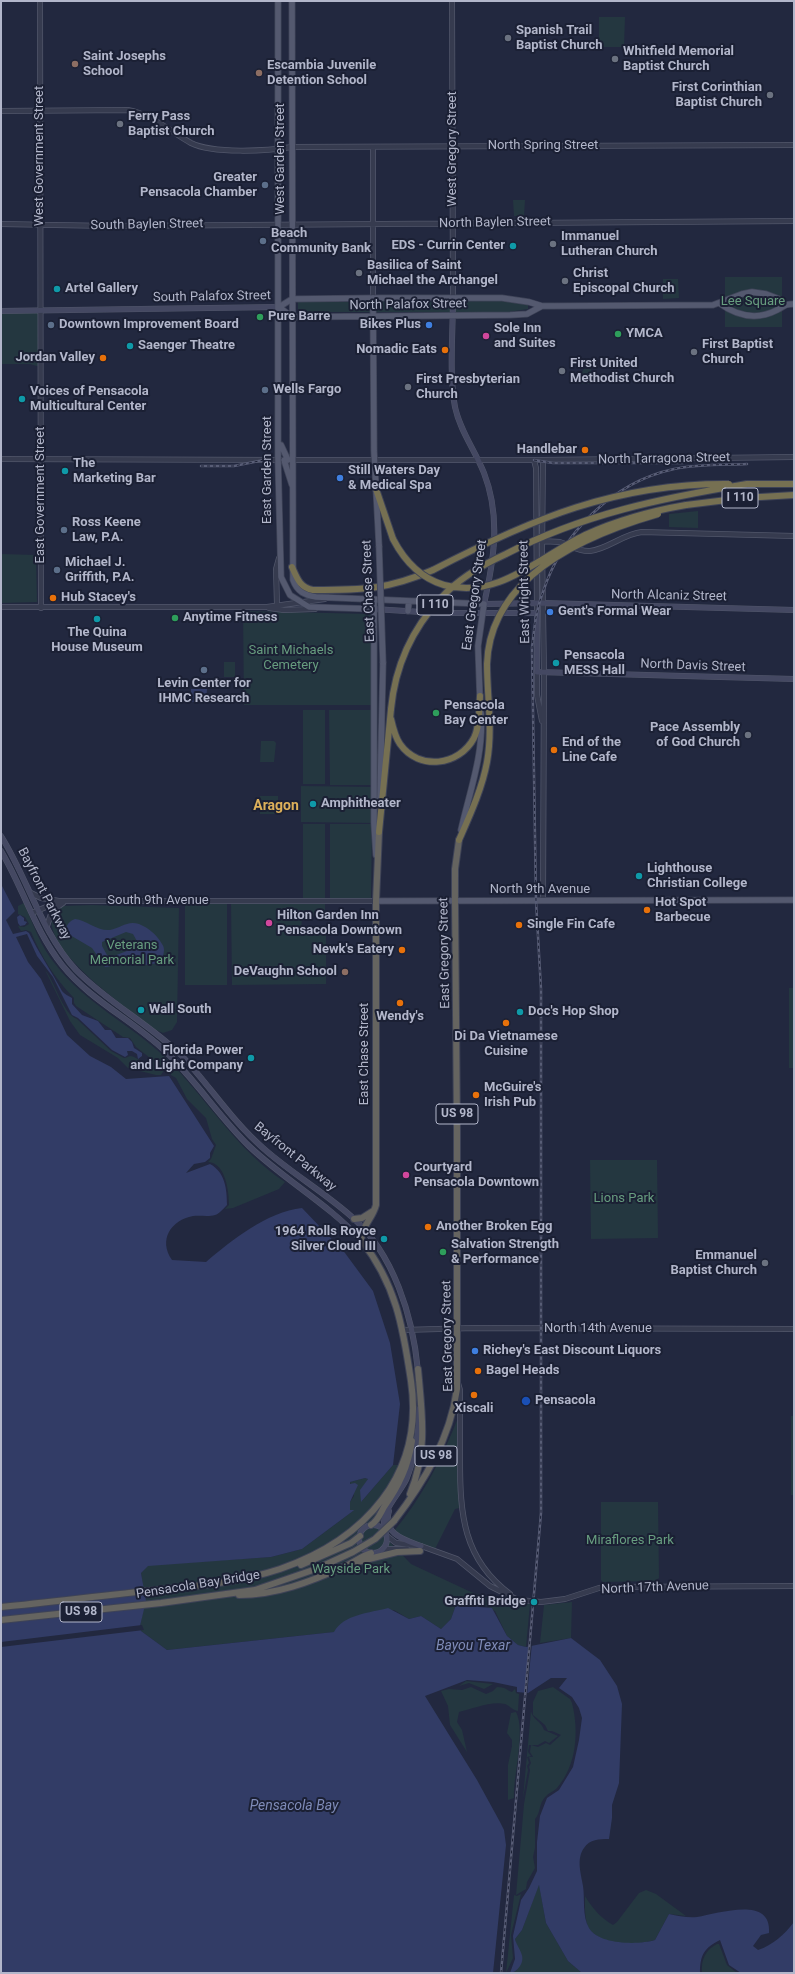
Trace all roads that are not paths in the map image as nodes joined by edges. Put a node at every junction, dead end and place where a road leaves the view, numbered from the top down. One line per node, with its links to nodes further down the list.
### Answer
1 (40, 1): 5 (street, West Government Street)
2 (278, 1): 11 (main road, West Garden Street)
3 (292, 1): 8 (main road, West Garden Street)
4 (452, 1): 10 (street, West Gregory Street)
5 (39, 110): 6 (street, North Spring Street); 11 (street, North Spring Street); 18 (street, West Government Street)
6 (1, 111)
7 (794, 145): 10 (street, North Spring Street)
8 (292, 147): 9 (street, North Spring Street); 11 (street, North Spring Street); 16 (main road, West Garden Street)
9 (373, 147): 10 (street, North Spring Street); 17 (street)
10 (452, 147): 13 (street, West Gregory Street)
11 (278, 149): 15 (main road, West Garden Street)
12 (794, 221): 13 (street, North Baylen Street)
13 (453, 223): 17 (street, North Baylen Street); 20 (street, West Gregory Street)
14 (1, 224): 18 (street, South Baylen Street)
15 (278, 224): 16 (street, South Baylen Street); 18 (street, South Baylen Street); 26 (main road, West Garden Street)
16 (292, 224): 17 (street, North Baylen Street); 21 (main road, West Garden Street)
17 (373, 224): 19 (street)
18 (40, 225): 28 (street, West Government Street)
19 (373, 298): 20 (main road, North Palafox Street); 21 (main road, North Palafox Street); 31 (main road, East Chase Street)
20 (453, 298): 25 (main road, North Palafox Street); 29 (main road, East Gregory Street)
21 (292, 299): 26 (main road); 30 (main road, West Garden Street)
22 (719, 303): 23 (main road, North Palafox Street); 23 (main road, North Palafox Street); 25 (main road, North Palafox Street)
23 (785, 304): 24 (main road, North Palafox Street)
24 (794, 304)
25 (542, 306): 29 (main road, North Palafox Street)
26 (279, 307): 28 (main road, South Palafox Street); 30 (main road); 32 (main road, East Garden Street)
27 (1, 311): 28 (main road, South Palafox Street)
28 (40, 311): 35 (street, East Government Street)
29 (453, 316): 31 (main road, North Palafox Street); 38 (main road, East Gregory Street)
30 (292, 317): 31 (main road, North Palafox Street); 36 (main road, East Garden Street)
31 (373, 317): 37 (main road, East Chase Street)
32 (279, 437): 36 (main road, East Garden Street); 36 (main road)
33 (794, 457): 40 (street, North Tarragona Street)
34 (1, 459): 35 (street, North Tarragona Street)
35 (41, 459): 36 (street, North Tarragona Street); 62 (street, East Government Street)
36 (286, 460): 37 (street, North Tarragona Street); 44 (main road, East Garden Street); 44 (main road); 50 (main road, East Garden Street)
37 (374, 460): 38 (street, North Tarragona Street); 43 (main road, East Chase Street)
38 (478, 460): 39 (street, North Tarragona Street); 58 (main road, East Gregory Street)
39 (534, 460): 40 (street, North Tarragona Street); 48 (street, East Wright Street)
40 (543, 460): 49 (street, East Wright Street)
41 (747, 484): 42 (highway, I 110); 51 (highway, bridge); 73 (highway, I 110, bridge)
42 (794, 484)
43 (376, 489): 46 (highway, bridge); 75 (main road, East Chase Street, bridge)
44 (294, 495): 51 (main road, East Garden Street)
45 (794, 496): 46 (highway, I 110)
46 (686, 505): 77 (highway, bridge)
47 (794, 536): 49 (street)
48 (536, 538): 49 (street); 56 (street, East Wright Street)
49 (542, 541): 57 (street, East Wright Street)
50 (279, 558): 55 (main road, East Garden Street); 59 (street)
51 (292, 567): 52 (main road, East Garden Street)
52 (332, 598): 53 (main road, North Alcaniz Street); 55 (street, North Alcaniz Street)
53 (374, 599): 54 (main road, North Alcaniz Street); 64 (main road, East Chase Street)
54 (409, 601): 58 (main road, North Alcaniz Street); 66 (main road)
55 (299, 602): 59 (street, North Alcaniz Street); 63 (main road, East Garden Street)
56 (537, 603): 57 (main road, North Alcaniz Street); 58 (main road, North Alcaniz Street); 68 (street, East Wright Street)
57 (543, 603): 65 (main road, North Alcaniz Street); 68 (street); 70 (street, East Wright Street)
58 (484, 604): 67 (main road, East Gregory Street)
59 (277, 605): 60 (street, North Alcaniz Street)
60 (267, 607): 62 (street); 63 (street)
61 (1, 608): 62 (street)
62 (41, 608)
63 (322, 608): 64 (main road)
64 (374, 609): 66 (main road); 79 (main road, East Chase Street)
65 (794, 610)
66 (408, 611): 67 (main road)
67 (482, 613): 68 (main road); 72 (main road, East Gregory Street)
68 (537, 613): 69 (main road, East Wright Street)
69 (536, 672): 70 (main road, North Davis Street); 74 (street, East Wright Street)
70 (544, 672): 71 (main road, North Davis Street); 74 (street, East Wright Street)
71 (794, 679)
72 (480, 696): 73 (highway); 77 (main road, East Gregory Street)
73 (391, 719): 75 (highway)
74 (543, 723): 81 (street, East Wright Street)
75 (379, 832): 79 (highway, East Chase Street)
76 (1, 836): 80 (main road, Bayfront Parkway)
77 (459, 840): 87 (highway, East Gregory Street)
78 (1, 851): 89 (main road, Bayfront Parkway)
79 (376, 864): 86 (highway, East Chase Street)
80 (31, 893): 83 (street); 88 (main road, Bayfront Parkway)
81 (543, 900): 82 (main road, North 9th Avenue); 87 (main road, North 9th Avenue)
82 (794, 900)
83 (60, 901): 84 (street, South 9th Avenue); 88 (street, South 9th Avenue)
84 (70, 901): 85 (street, South 9th Avenue); 90 (street)
85 (287, 901): 86 (street, North 9th Avenue)
86 (376, 901): 87 (main road, North 9th Avenue); 93 (highway, East Chase Street)
87 (455, 901): 98 (highway, East Gregory Street / US 98)
88 (39, 910): 89 (street, South 9th Avenue); 90 (main road, Bayfront Parkway)
89 (32, 913): 91 (main road, Bayfront Parkway)
90 (47, 926): 92 (main road, Bayfront Parkway)
91 (137, 1029): 92 (main road); 96 (main road, Bayfront Parkway)
92 (180, 1052): 94 (main road, Bayfront Parkway)
93 (375, 1210): 94 (highway); 95 (highway)
94 (354, 1219): 95 (main road, Bayfront Parkway)
95 (362, 1229): 96 (highway); 97 (main road, Bayfront Parkway)
96 (361, 1240): 100 (highway, Bayfront Parkway / US 98)
97 (410, 1328): 98 (street, North 14th Avenue); 100 (street, North 14th Avenue); 102 (main road, Bayfront Parkway)
98 (458, 1328): 99 (street, North 14th Avenue); 103 (highway, East Gregory Street / US 98)
99 (794, 1328)
100 (403, 1330): 101 (highway, Bayfront Parkway / US 98)
101 (409, 1367): 104 (highway, Pensacola Bay Bridge / US 98)
102 (418, 1369): 105 (main road, Bayfront Parkway); 106 (highway)
103 (458, 1382): 106 (highway, Pensacola Bay Bridge / US 98); 118 (street, East Gregory Street)
104 (412, 1415): 107 (highway); 115 (highway, Pensacola Bay Bridge / US 98)
105 (397, 1495): 108 (main road, Bayfront Parkway); 111 (main road)
106 (404, 1508): 117 (highway, Pensacola Bay Bridge / US 98, bridge)
107 (371, 1525): 108 (main road); 109 (main road)
108 (384, 1530): 110 (main road)
109 (360, 1536): 113 (main road); 115 (highway)
110 (387, 1536): 111 (street, North 17th Avenue); 112 (main road)
111 (421, 1548): 112 (street, North 17th Avenue); 114 (highway); 118 (street, North 17th Avenue)
112 (383, 1549): 113 (main road)
113 (371, 1553): 114 (highway)
114 (350, 1564): 117 (highway)
115 (279, 1569): 119 (highway, Pensacola Bay Bridge / US 98)
116 (794, 1586): 118 (street, North 17th Avenue)
117 (218, 1596): 120 (highway, Pensacola Bay Bridge / US 98)
118 (518, 1600)
119 (1, 1607)
120 (1, 1620)

